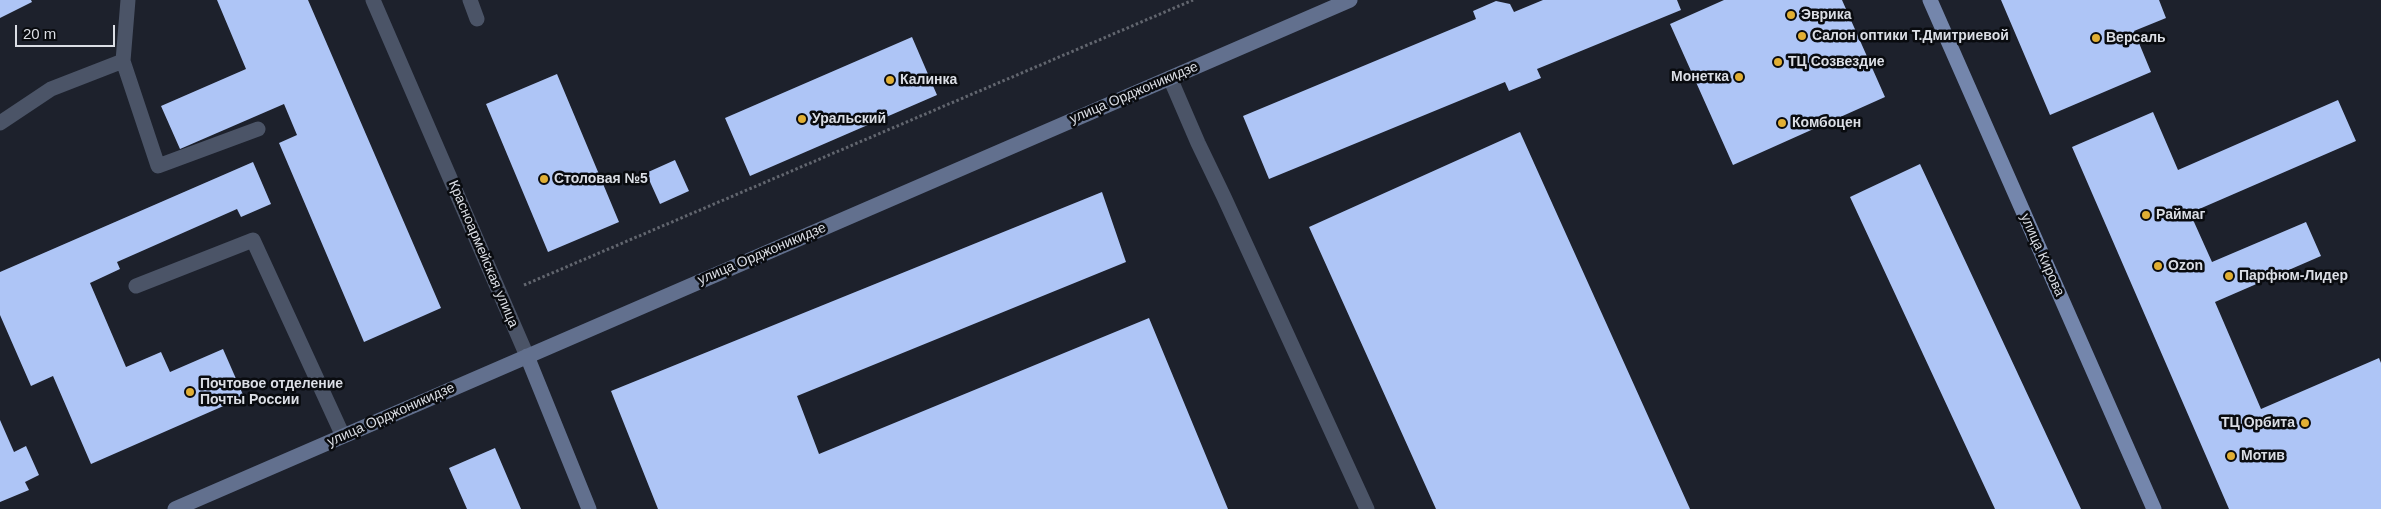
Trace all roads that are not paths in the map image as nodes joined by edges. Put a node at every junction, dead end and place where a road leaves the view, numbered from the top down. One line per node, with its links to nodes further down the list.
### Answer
1 (128, 0): 7 (street)
2 (373, 0): 12 (street, Красноармейская улица)
3 (470, 0): 6 (street)
4 (1350, 0): 8 (main road, улица Орджоникидзе)
5 (1930, 0): 17 (main road, улица Кирова)
6 (476, 19)
7 (123, 61): 9 (street); 10 (street)
8 (1170, 78): 12 (main road, улица Орджоникидзе); 16 (street)
9 (0, 123)
10 (258, 129)
11 (136, 286): 13 (street)
12 (527, 356): 13 (main road, улица Орджоникидзе); 15 (main road, Красноармейская улица)
13 (343, 436): 14 (main road, улица Орджоникидзе)
14 (175, 509)
15 (588, 509)
16 (1367, 509)
17 (2154, 509)

